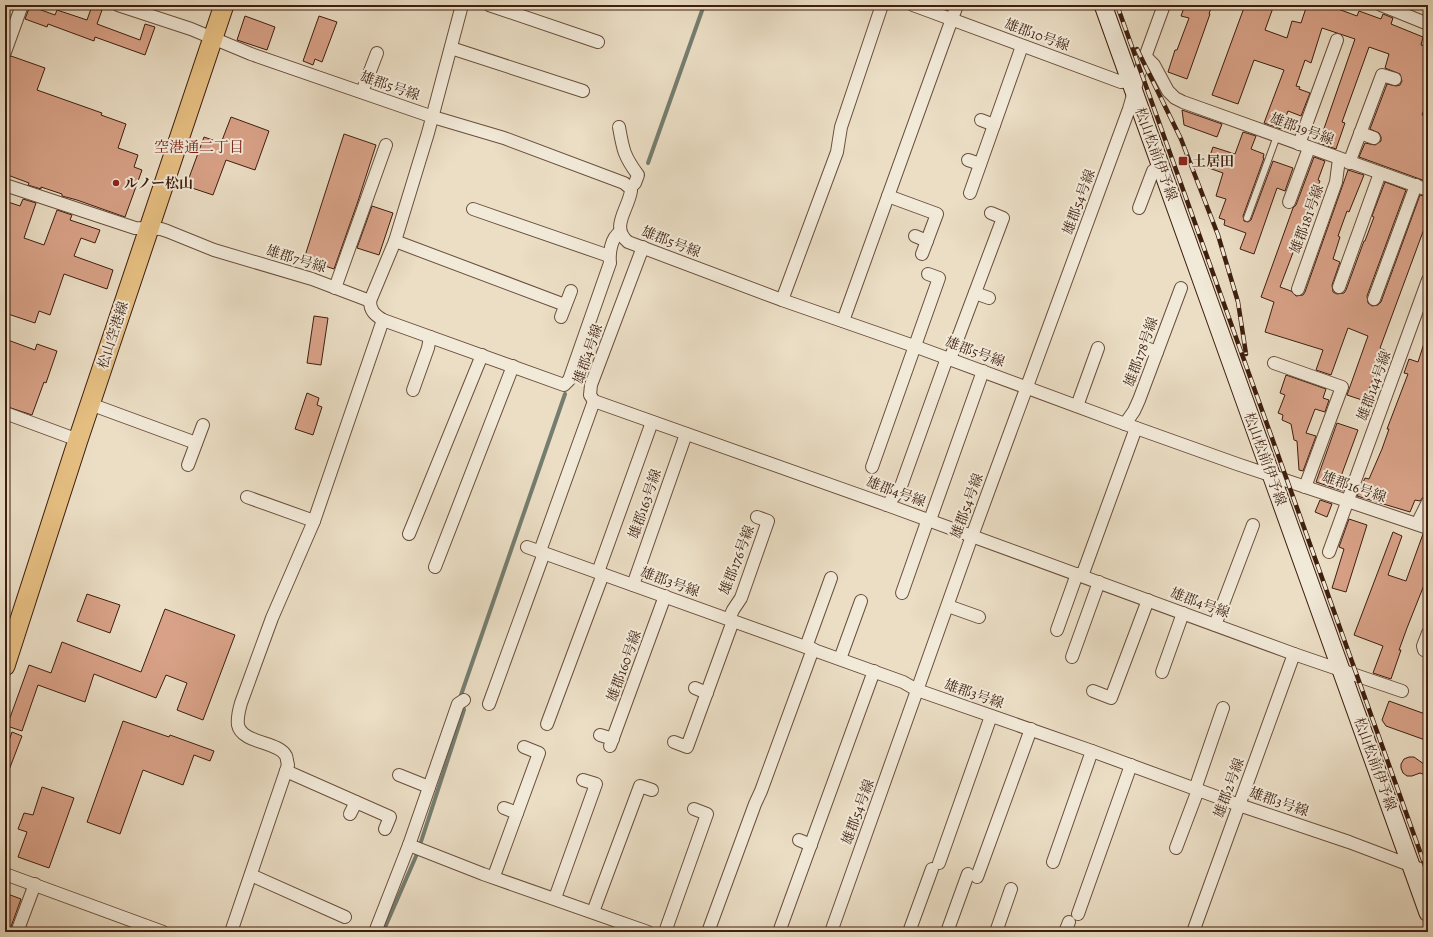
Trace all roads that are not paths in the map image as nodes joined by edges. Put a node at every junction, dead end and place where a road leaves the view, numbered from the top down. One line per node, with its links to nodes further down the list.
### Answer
1 (22, 5): 19 (street)
2 (118, 5): 14 (street, 雄郡5号線)
3 (224, 5): 14 (main road, 松山空港線)
4 (462, 5): 18 (street)
5 (489, 5): 16 (street)
6 (882, 5): 69 (street)
7 (912, 5): 12 (street, 雄郡10号線)
8 (957, 5): 12 (street)
9 (1103, 5): 23 (main road, 松山松前伊予線)
10 (1164, 5): 21 (street, 雄郡54号線)
11 (1381, 5): 13 (street)
12 (952, 20): 17 (street, 雄郡10号線); 45 (street)
13 (1428, 24)
14 (213, 39): 25 (street, 雄郡5号線); 51 (main road, 松山空港線)
15 (1337, 40): 34 (street)
16 (598, 42)
17 (1022, 46): 23 (street, 雄郡10号線); 28 (street)
18 (451, 48): 24 (street); 26 (street)
19 (5, 52)
20 (377, 53): 25 (street)
21 (1146, 57): 23 (street, 雄郡54号線); 31 (street, 雄郡19号線)
22 (1394, 79): 30 (street, 雄郡181号線)
23 (1135, 81): 38 (main road, 松山松前伊予線); 85 (street, 雄郡54号線)
24 (583, 91)
25 (362, 92): 26 (street, 雄郡5号線)
26 (433, 117): 42 (street, 雄郡5号線); 54 (street)
27 (981, 120): 28 (street)
28 (994, 124): 37 (street)
29 (619, 127): 42 (street)
30 (1360, 133): 32 (street); 36 (street, 雄郡181号線)
31 (1277, 136): 34 (street, 雄郡19号線); 50 (lane)
32 (1374, 138)
33 (386, 145): 63 (street)
34 (1304, 146): 36 (street, 雄郡19号線); 46 (street)
35 (968, 160): 37 (street)
36 (1344, 161): 39 (street, 雄郡19号線); 61 (street, 雄郡181号線)
37 (980, 164): 44 (street)
38 (1160, 166): 47 (street); 99 (main road, 松山松前伊予線)
39 (1380, 173): 41 (street, 雄郡19号線); 62 (street)
40 (5, 185): 51 (street, 雄郡7号線)
41 (1416, 185): 43 (street, 雄郡19号線); 68 (street)
42 (630, 188): 52 (street, 雄郡5号線)
43 (1428, 190)
44 (970, 193)
45 (888, 196): 55 (street); 74 (street)
46 (1289, 202)
47 (1139, 208)
48 (472, 209): 58 (street)
49 (991, 213): 65 (street)
50 (1247, 218)
51 (149, 229): 63 (street, 雄郡7号線); 88 (main road, 松山空港線)
52 (620, 232): 56 (street, 雄郡5号線); 58 (street)
53 (914, 236): 55 (street)
54 (395, 241): 70 (street); 71 (street)
55 (927, 241): 57 (street)
56 (643, 247): 69 (street, 雄郡5号線); 87 (street, 雄郡4号線)
57 (922, 254)
58 (609, 256): 83 (street)
59 (928, 274): 76 (street)
60 (1428, 280): 102 (street, 雄郡144号線)
61 (1296, 281)
62 (1339, 287)
63 (335, 288): 70 (street, 雄郡7号線)
64 (570, 292): 71 (street)
65 (975, 293): 67 (street); 81 (street)
66 (1175, 294): 79 (street, 雄郡178号線)
67 (989, 298)
68 (1374, 299)
69 (782, 300): 74 (street, 雄郡5号線)
70 (370, 301): 73 (street)
71 (565, 305): 72 (street)
72 (561, 317)
73 (383, 320): 75 (street); 107 (street)
74 (843, 321): 76 (street, 雄郡5号線)
75 (430, 337): 80 (street); 86 (street)
76 (914, 346): 81 (street, 雄郡5号線); 98 (street)
77 (1098, 348): 89 (street)
78 (1146, 348): 79 (street)
79 (1157, 352): 93 (street, 雄郡178号線)
80 (482, 355): 83 (street); 109 (street)
81 (948, 359): 84 (street, 雄郡5号線); 104 (street)
82 (1274, 363): 100 (street)
83 (513, 366): 115 (street)
84 (983, 371): 85 (street, 雄郡5号線); 106 (street)
85 (1026, 387): 89 (street, 雄郡5号線); 111 (street, 雄郡54号線)
86 (413, 390)
87 (594, 401): 91 (street, 雄郡4号線); 113 (street)
88 (90, 404): 95 (main road, 松山空港線); 96 (street)
89 (1077, 406): 93 (street, 雄郡5号線)
90 (5, 413): 95 (street)
91 (652, 422): 94 (street, 雄郡4号線); 116 (street)
92 (203, 425): 96 (street)
93 (1130, 426): 99 (street, 雄郡5号線); 117 (street, 雄郡178号線)
94 (686, 434): 104 (street, 雄郡4号線); 120 (street, 雄郡163号線)
95 (78, 440): 137 (main road, 松山空港線)
96 (196, 443): 97 (street)
97 (188, 465)
98 (872, 467)
99 (1271, 475): 100 (street, 雄郡16号線); 138 (main road, 松山松前伊予線)
100 (1305, 487): 102 (street, 雄郡16号線)
101 (247, 497): 107 (street)
102 (1347, 501): 108 (street, 雄郡16号線); 114 (street, 雄郡144号線)
103 (1428, 502): 108 (street)
104 (887, 504): 106 (street, 雄郡4号線)
105 (757, 517): 128 (street, 雄郡176号線)
106 (929, 520): 111 (street, 雄郡4号線); 121 (street)
107 (314, 521): 157 (street)
108 (1422, 526)
109 (408, 527)
110 (1248, 529): 129 (street)
111 (972, 536): 117 (street, 雄郡4号線); 125 (street, 雄郡54号線)
112 (527, 547): 113 (street, 雄郡3号線)
113 (542, 552): 116 (street, 雄郡3号線); 147 (street)
114 (1329, 552)
115 (435, 567)
116 (600, 573): 120 (street, 雄郡3号線); 150 (street)
117 (1080, 575): 119 (street, 雄郡4号線); 130 (street, 雄郡178号線)
118 (831, 578): 132 (street)
119 (1099, 582): 123 (street, 雄郡4号線); 135 (street)
120 (633, 585): 122 (street, 雄郡3号線)
121 (902, 593)
122 (665, 596): 128 (street, 雄郡3号線); 152 (street, 雄郡160号線)
123 (1148, 600): 126 (street, 雄郡4号線); 143 (street)
124 (862, 601): 136 (street)
125 (948, 606): 127 (street); 142 (street, 雄郡54号線)
126 (1183, 613): 129 (street, 雄郡4号線); 140 (street)
127 (979, 617)
128 (731, 620): 132 (street, 雄郡3号線); 145 (street)
129 (1215, 625): 134 (street, 雄郡4号線)
130 (1057, 630)
131 (1428, 633): 133 (street)
132 (809, 648): 136 (street, 雄郡3号線); 193 (street)
133 (1424, 650)
134 (1294, 654): 138 (street, 雄郡4号線); 164 (street, 雄郡2号線)
135 (1072, 657)
136 (840, 659): 139 (street, 雄郡3号線)
137 (5, 666)
138 (1341, 670): 144 (street, 雄郡4号線); 175 (main road, 松山松前伊予線)
139 (874, 671): 142 (street, 雄郡3号線); 171 (street)
140 (1162, 672)
141 (695, 688): 145 (street)
142 (917, 690): 149 (street, 雄郡3号線); 195 (street, 雄郡54号線)
143 (1093, 691)
144 (1402, 691)
145 (707, 693): 153 (street)
146 (461, 702): 160 (street)
147 (489, 704)
148 (1223, 708): 161 (street)
149 (991, 716): 151 (street, 雄郡3号線); 196 (street)
150 (547, 724)
151 (1031, 729): 155 (street, 雄郡3号線); 197 (street)
152 (600, 735)
153 (674, 742)
154 (524, 748): 167 (street)
155 (1092, 751): 156 (street, 雄郡3号線); 174 (street)
156 (1131, 765): 161 (street, 雄郡3号線); 186 (street)
157 (286, 771): 163 (street); 178 (street)
158 (400, 775): 160 (street)
159 (583, 780): 182 (street)
160 (429, 787): 172 (street)
161 (1197, 789): 164 (street, 雄郡3号線); 173 (street)
162 (652, 790): 183 (street)
163 (356, 802): 168 (street); 169 (street)
164 (1239, 805): 175 (street, 雄郡3号線); 199 (street, 雄郡2号線)
165 (504, 808): 167 (street)
166 (694, 809): 192 (street)
167 (517, 813): 179 (street)
168 (350, 814)
169 (385, 829)
170 (799, 840): 171 (street)
171 (811, 845): 194 (street)
172 (414, 847): 179 (street); 190 (street)
173 (1176, 848)
174 (1053, 862)
175 (1412, 866): 176 (street, 雄郡3号線); 184 (main road, 松山松前伊予線)
176 (1428, 872)
177 (5, 874): 180 (street)
178 (251, 875): 185 (street); 189 (street)
179 (494, 876): 182 (street)
180 (35, 884): 187 (street); 188 (street)
181 (1011, 889): 198 (street)
182 (555, 898): 183 (street)
183 (593, 912): 191 (street)
184 (1428, 913)
185 (345, 917)
186 (1071, 923)
187 (17, 932)
188 (163, 932)
189 (231, 932)
190 (375, 932)
191 (648, 932)
192 (665, 932)
193 (708, 932)
194 (779, 932)
195 (831, 932)
196 (909, 932)
197 (948, 932)
198 (996, 932)
199 (1193, 932)

